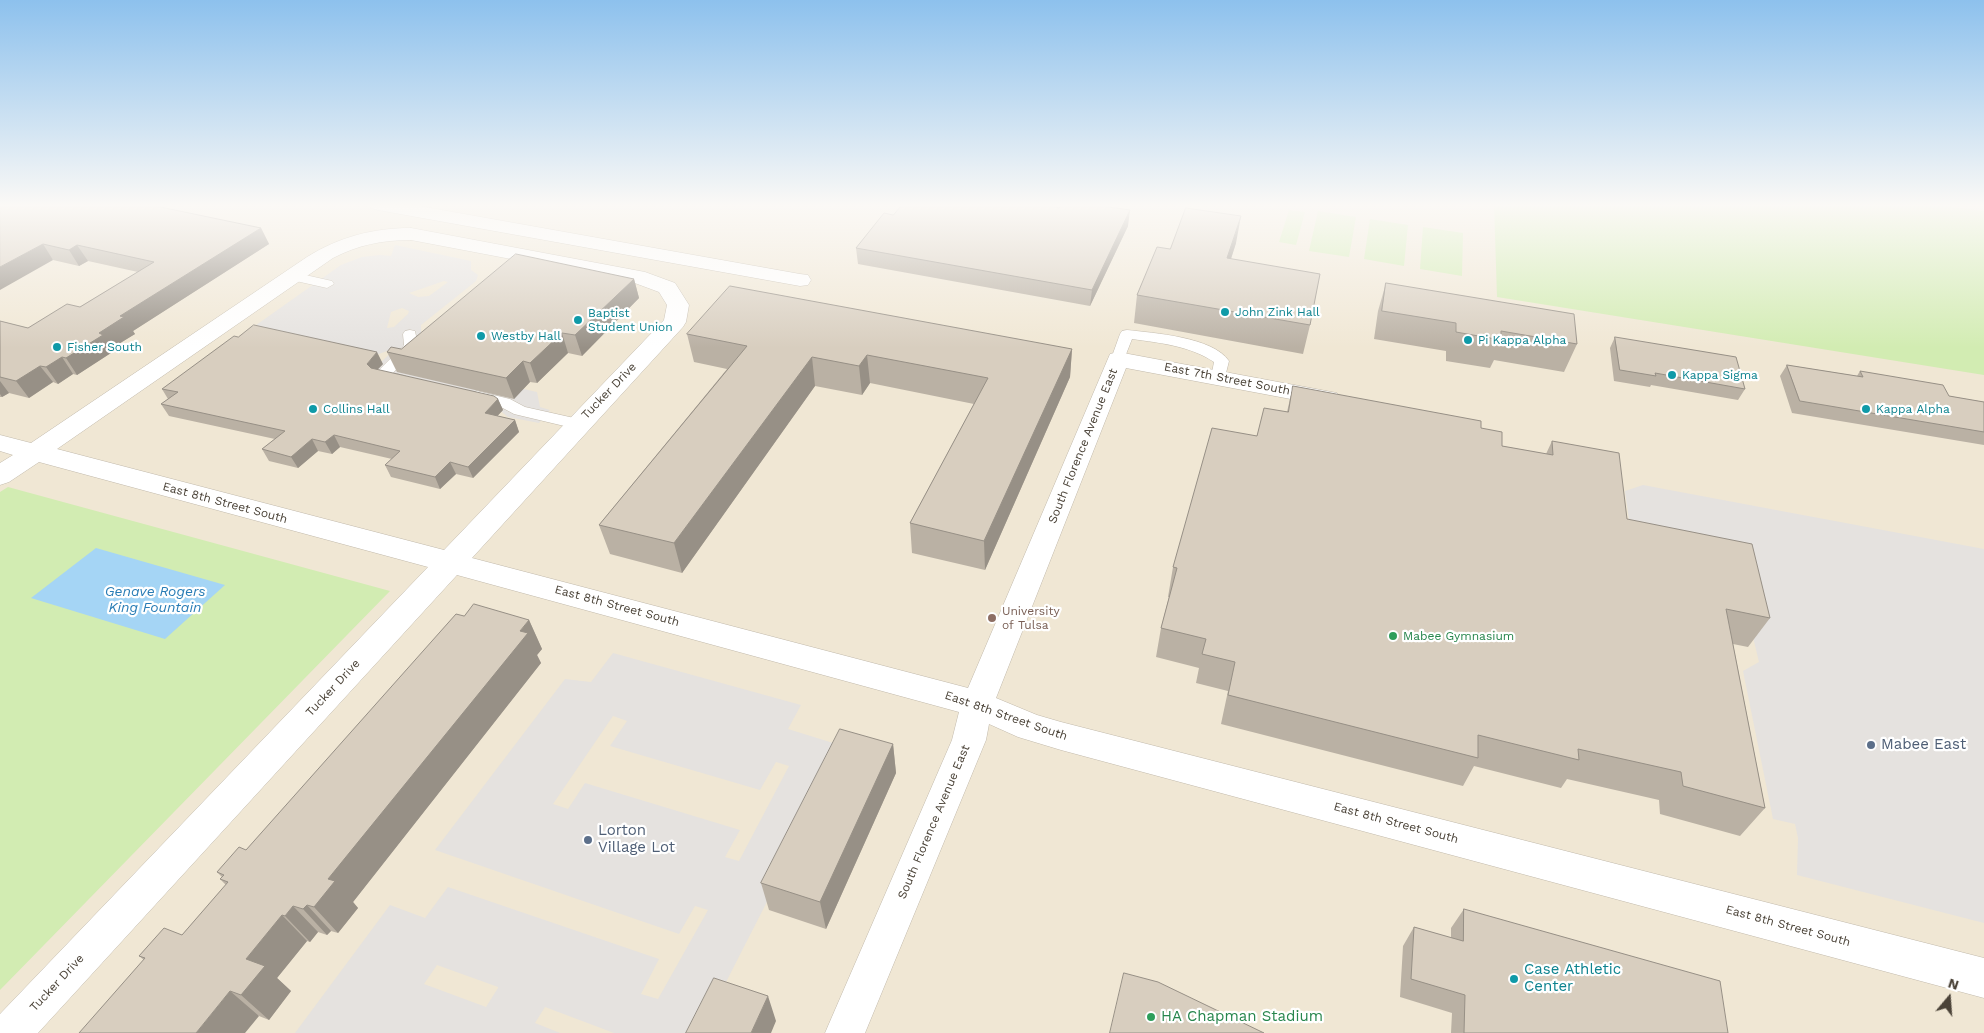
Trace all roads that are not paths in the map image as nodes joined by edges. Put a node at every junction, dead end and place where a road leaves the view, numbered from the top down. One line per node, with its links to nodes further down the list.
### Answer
1 (328, 252): 4 (street, Tucker Drive)
2 (507, 252): 12 (street, Tucker Drive)
3 (646, 252): 5 (street)
4 (292, 276): 6 (lane); 14 (street, Tucker Drive)
5 (800, 280)
6 (327, 284)
7 (410, 334): 9 (lane)
8 (1118, 359): 11 (street, East 7th Street South); 17 (street, South Florence Avenue East)
9 (412, 382)
10 (458, 392): 12 (lane)
11 (1335, 399)
12 (577, 424): 16 (street, Tucker Drive)
13 (0, 443): 14 (street, East 8th Street South)
14 (34, 452): 15 (street, Tucker Drive); 16 (street, East 8th Street South)
15 (0, 476)
16 (450, 562): 17 (street, East 8th Street South); 19 (street, Tucker Drive)
17 (977, 704): 18 (street, East 8th Street South); 20 (street, South Florence Avenue East)
18 (1984, 978)
19 (10, 1033)
20 (844, 1033)

